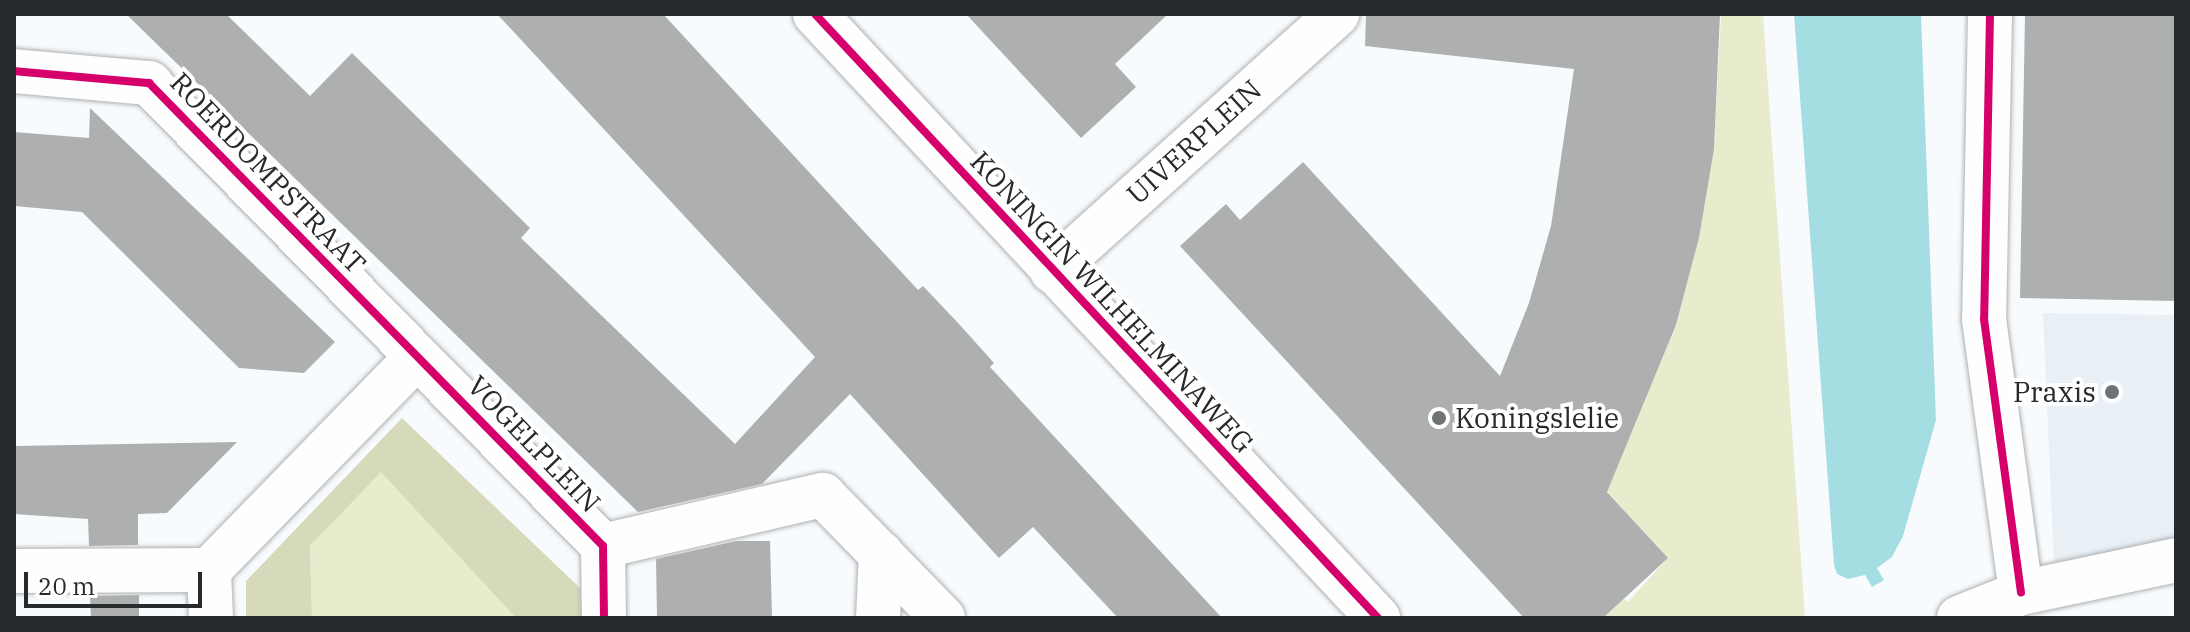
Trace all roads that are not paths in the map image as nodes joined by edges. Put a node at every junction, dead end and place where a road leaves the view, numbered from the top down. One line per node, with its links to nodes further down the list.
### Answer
1 (815, 14): 5 (street, KONINGIN WILHELMINAWEG)
2 (1337, 14): 5 (street, UIVERPLEIN)
3 (1990, 14): 12 (street)
4 (14, 71): 6 (street, ROERDOMPSTRAAT)
5 (1052, 271): 17 (street, KONINGIN WILHELMINAWEG)
6 (417, 357): 7 (street, VOGELPLEIN); 10 (street)
7 (603, 546): 8 (street, VOGELPLEIN); 14 (street, VOGELPLEIN)
8 (881, 553): 15 (street); 16 (street, VOGELPLEIN)
9 (2176, 560): 12 (street)
10 (209, 570): 11 (street); 13 (street)
11 (14, 571)
12 (2021, 593): 18 (street)
13 (211, 618)
14 (604, 618)
15 (878, 618)
16 (943, 618)
17 (1378, 618)
18 (1959, 618)

